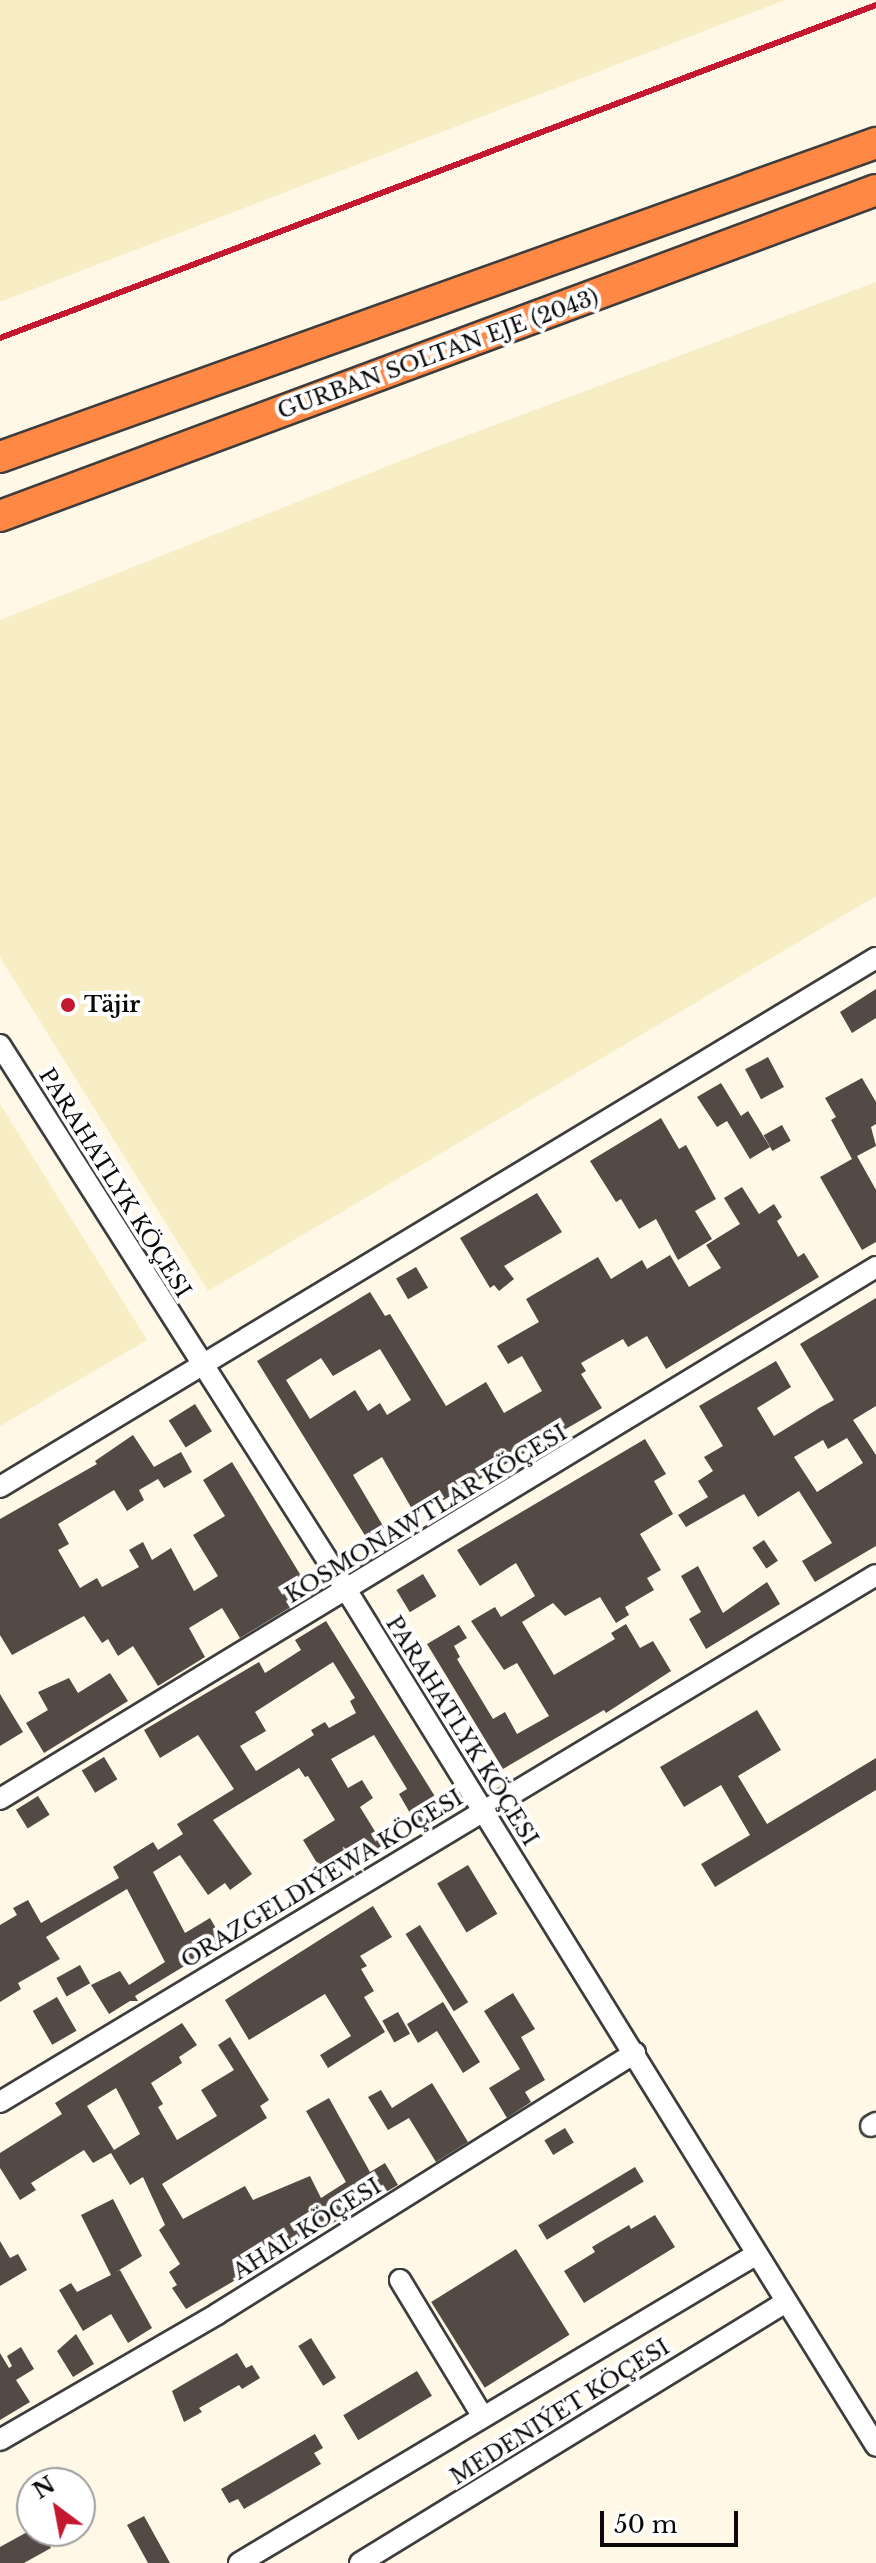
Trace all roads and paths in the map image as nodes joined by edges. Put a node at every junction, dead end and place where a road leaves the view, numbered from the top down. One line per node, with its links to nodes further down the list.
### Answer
1 (876, 143): 3 (highway)
2 (876, 190): 4 (highway, GURBAN SOLTAN EJE (2043))
3 (668, 217): 4 (highway); 5 (highway)
4 (685, 262): 6 (highway, GURBAN SOLTAN EJE (2043))
5 (0, 457)
6 (0, 516)
7 (875, 960): 10 (street)
8 (0, 1045): 10 (street, PARAHATLYK KÖÇESI)
9 (876, 1267): 13 (street, KOSMONAWTLAR KÖÇESI)
10 (202, 1365): 11 (street); 13 (street, PARAHATLYK KÖÇESI)
11 (0, 1487)
12 (876, 1575): 15 (street, ORAZGELDIÝEWA KÖÇESI)
13 (347, 1591): 14 (street, KOSMONAWTLAR KÖÇESI); 15 (street, PARAHATLYK KÖÇESI)
14 (0, 1799)
15 (482, 1811): 16 (street, PARAHATLYK KÖÇESI); 17 (street, ORAZGELDIÝEWA KÖÇESI)
16 (635, 2053): 18 (street, PARAHATLYK KÖÇESI); 22 (street, AHAL KÖÇESI)
17 (0, 2102)
18 (757, 2254): 20 (street, PARAHATLYK KÖÇESI); 21 (street)
19 (400, 2280): 21 (street)
20 (786, 2302): 23 (street, PARAHATLYK KÖÇESI); 25 (street, MEDENIÝET KÖÇESI)
21 (483, 2417): 24 (street)
22 (0, 2440)
23 (876, 2446)
24 (239, 2563)
25 (360, 2563)

